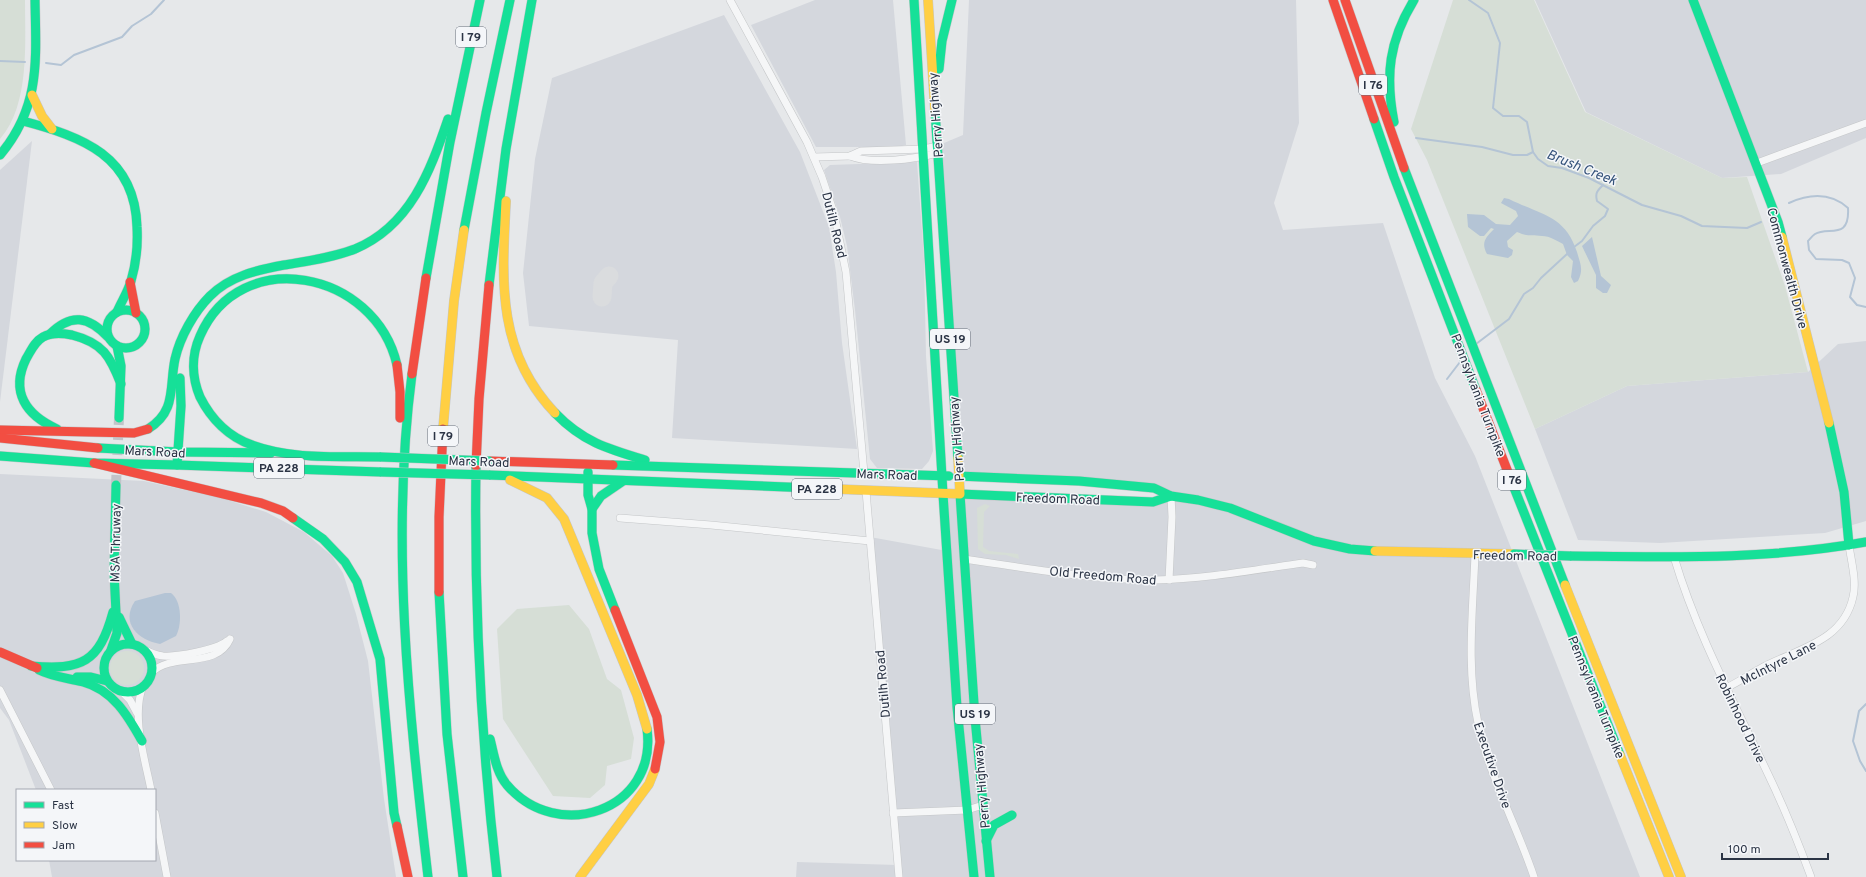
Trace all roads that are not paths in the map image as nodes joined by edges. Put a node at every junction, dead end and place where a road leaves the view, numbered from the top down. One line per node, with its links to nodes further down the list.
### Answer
1 (35, 0): 16 (main road)
2 (480, 0): 14 (main road, I 79)
3 (510, 0): 98 (main road, I 79)
4 (532, 0): 21 (main road)
5 (730, 0): 25 (street, Dutilh Road)
6 (914, 0): 23 (main road, Perry Highway / US 19)
7 (928, 0): 17 (main road, Perry Highway / US 19)
8 (952, 0): 17 (main road)
9 (1325, 0): 15 (main road)
10 (1333, 0): 15 (main road, Pennsylvania Turnpike / I 76)
11 (1345, 0): 27 (main road, Pennsylvania Turnpike / I 76)
12 (1414, 0): 27 (main road)
13 (1693, 0): 26 (main road, Commonwealth Drive)
14 (463, 74): 33 (main road); 62 (main road, I 79)
15 (1360, 82): 105 (main road, Pennsylvania Turnpike / I 76)
16 (32, 95): 18 (main road); 20 (main road)
17 (935, 109): 22 (main road, Perry Highway / US 19)
18 (23, 121): 20 (main road); 24 (main road)
19 (1866, 123): 26 (street)
20 (52, 129): 28 (main road)
21 (508, 139): 48 (main road); 75 (main road)
22 (938, 149): 23 (street); 52 (main road, Perry Highway / US 19)
23 (924, 153): 25 (street); 51 (main road, Perry Highway / US 19)
24 (0, 155)
25 (814, 157): 49 (street, Dutilh Road)
26 (1757, 163): 65 (main road, Commonwealth Drive)
27 (1405, 170): 106 (main road, Pennsylvania Turnpike / I 76)
28 (130, 282): 29 (main road); 30 (main road)
29 (117, 312): 30 (main road); 32 (main road)
30 (136, 313): 35 (main road)
31 (50, 334): 32 (main road); 37 (main road); 40 (main road)
32 (108, 337): 34 (main road)
33 (184, 341): 40 (main road); 42 (main road)
34 (117, 346): 35 (main road); 36 (main road)
35 (130, 348): 36 (main road)
36 (121, 366): 37 (main road)
37 (120, 384): 38 (main road)
38 (119, 418)
39 (0, 430): 40 (main road)
40 (62, 431)
41 (0, 438): 42 (main road, Mars Road / PA 228)
42 (178, 452): 43 (main road, Mars Road / PA 228); 47 (main road)
43 (290, 454): 46 (main road, Mars Road / PA 228, bridge); 62 (main road)
44 (0, 456): 45 (main road, Mars Road / PA 228)
45 (94, 463): 47 (main road, Mars Road / PA 228); 96 (main road)
46 (589, 464): 48 (main road, Mars Road / PA 228); 53 (main road)
47 (177, 465): 50 (main road, Mars Road / PA 228, bridge)
48 (664, 465): 49 (main road, Mars Road / PA 228)
49 (864, 473): 51 (main road, Mars Road / PA 228)
50 (501, 476): 53 (main road, Mars Road / PA 228); 75 (main road)
51 (942, 476): 52 (main road, Mars Road / PA 228); 57 (main road, Perry Highway / US 19)
52 (958, 476): 58 (main road, Perry Highway / US 19); 59 (main road, Freedom Road)
53 (588, 480): 54 (main road, Mars Road / PA 228); 60 (main road)
54 (623, 481): 56 (main road, Mars Road / PA 228); 60 (main road)
55 (116, 485): 71 (main road, MSA Thruway)
56 (866, 491): 57 (main road, Mars Road / PA 228); 63 (street, Dutilh Road)
57 (943, 494): 58 (main road, Freedom Road / PA 228); 90 (main road, Perry Highway / US 19)
58 (960, 494): 59 (main road, Freedom Road); 68 (main road, Perry Highway / US 19)
59 (1171, 496): 66 (main road, Freedom Road); 70 (street)
60 (592, 509): 100 (main road)
61 (620, 518): 63 (street)
62 (403, 520): 97 (main road, I 79)
63 (870, 541): 91 (street, Dutilh Road)
64 (1866, 542): 65 (main road, Freedom Road)
65 (1850, 545): 67 (main road, Freedom Road); 82 (street, McIntyre Lane)
66 (1475, 554): 67 (main road, Freedom Road, bridge); 104 (street, Executive Drive)
67 (1674, 557): 82 (street, Robinhood Drive)
68 (964, 559): 70 (street, Old Freedom Road); 89 (main road, Perry Highway / US 19)
69 (1313, 565): 70 (street, Old Freedom Road)
70 (1169, 580)
71 (114, 602): 72 (main road, MSA Thruway); 73 (main road, MSA Thruway); 78 (main road)
72 (132, 644): 73 (main road); 74 (main road)
73 (111, 650): 77 (main road)
74 (145, 650): 79 (main road); 79 (street)
75 (479, 651): 99 (main road)
76 (0, 652): 78 (main road)
77 (104, 660): 78 (main road); 80 (main road)
78 (35, 668): 80 (main road); 86 (main road)
79 (152, 673): 81 (main road)
80 (107, 681): 84 (main road)
81 (143, 686): 84 (main road); 85 (street)
82 (1726, 688): 107 (street, Robinhood Drive)
83 (0, 690): 87 (street)
84 (121, 691): 85 (street)
85 (138, 715): 86 (street)
86 (142, 741): 88 (street)
87 (50, 789)
88 (151, 789)
89 (983, 809): 90 (street); 94 (main road, Perry Highway / US 19)
90 (967, 810): 91 (street); 102 (main road, Perry Highway / US 19)
91 (893, 813): 101 (street, Dutilh Road)
92 (1012, 815): 94 (main road)
93 (156, 818): 95 (street)
94 (986, 842): 103 (main road, Perry Highway / US 19)
95 (167, 877)
96 (408, 877)
97 (428, 877)
98 (463, 877)
99 (497, 877)
100 (580, 877)
101 (898, 877)
102 (974, 877)
103 (990, 877)
104 (1534, 877)
105 (1669, 877)
106 (1681, 877)
107 (1811, 877)

